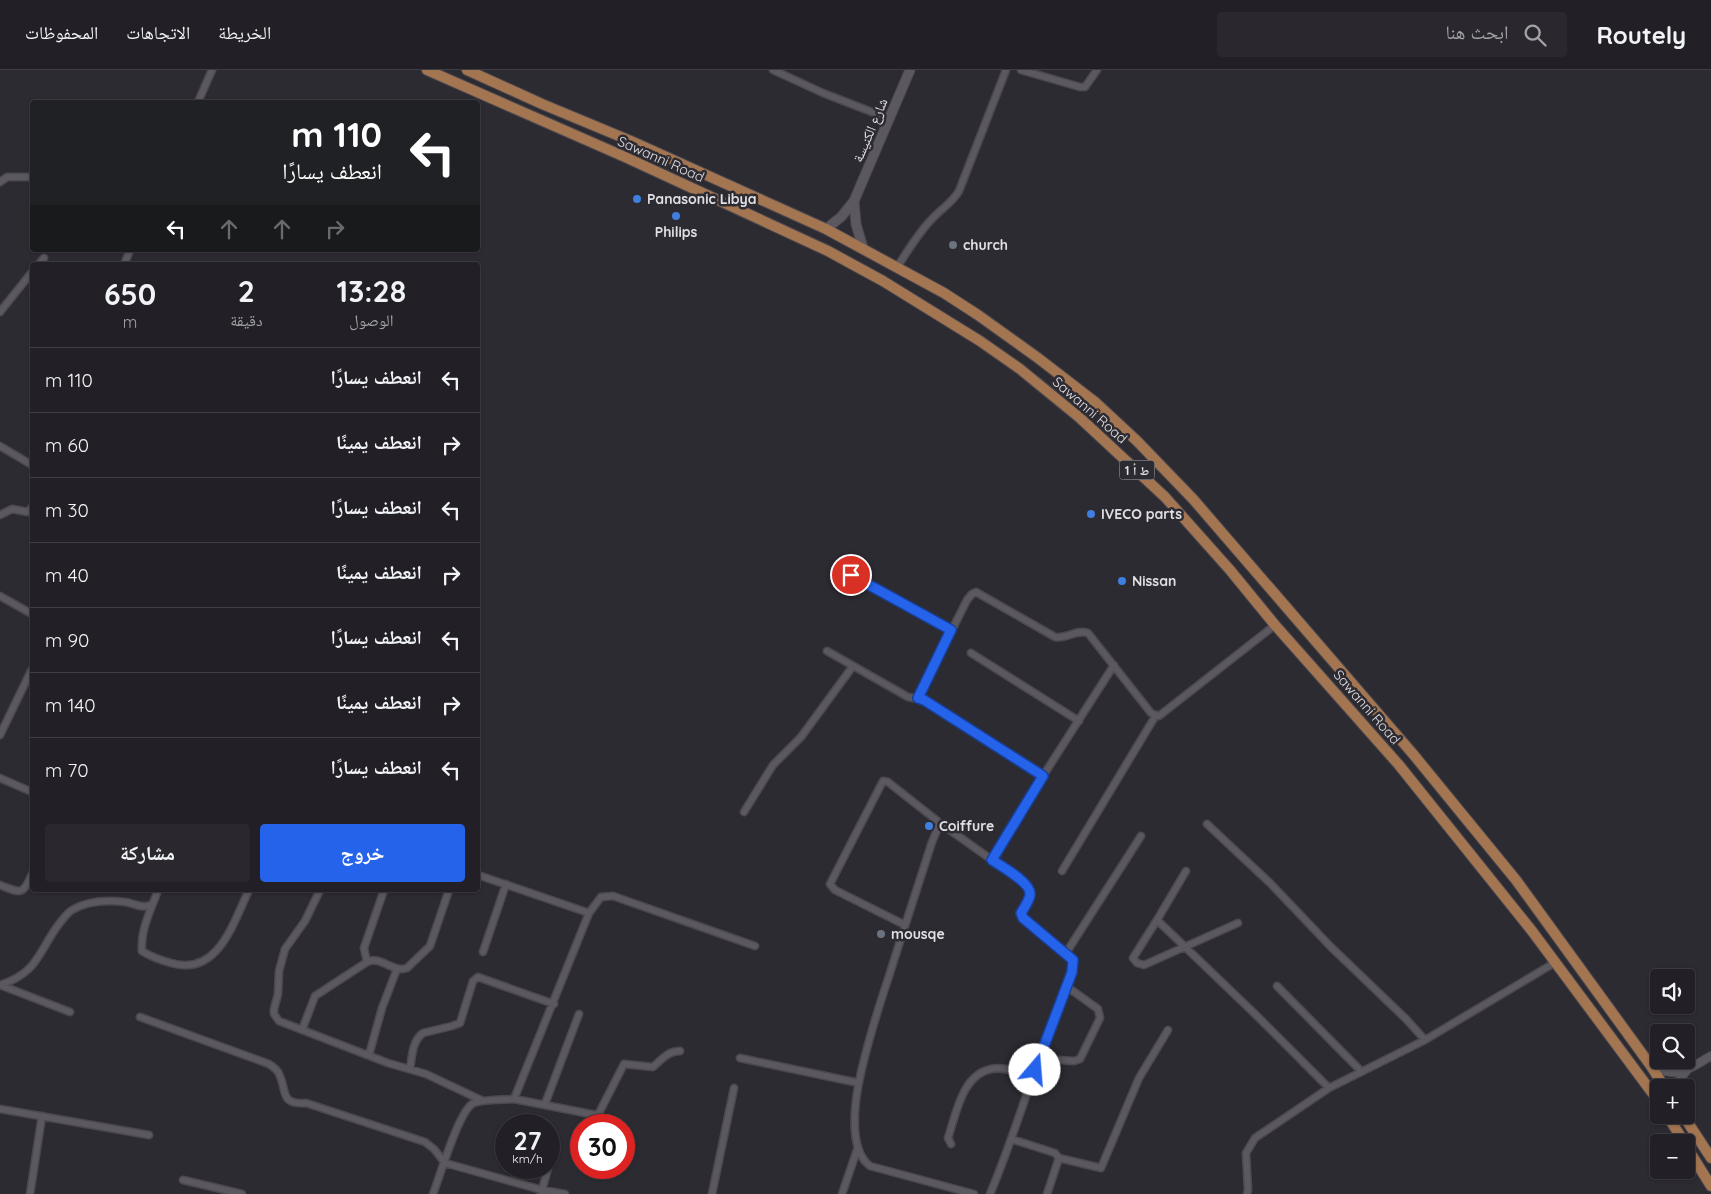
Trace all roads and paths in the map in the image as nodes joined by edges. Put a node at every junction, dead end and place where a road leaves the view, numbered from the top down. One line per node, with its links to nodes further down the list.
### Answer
1 (212, 70): 9 (street)
2 (427, 70): 28 (highway, Sawanni Road / ط أ 1)
3 (467, 70): 14 (highway, Sawanni Road / ط أ 1)
4 (773, 70): 10 (street)
5 (910, 70): 10 (main road, شارع الكنيسة)
6 (1006, 70): 18 (street)
7 (1021, 70): 8 (street)
8 (1097, 70)
9 (199, 100)
10 (890, 119): 13 (main road, شارع الكنيسة)
11 (30, 177): 12 (street)
12 (0, 182)
13 (854, 201): 14 (main road, شارع الكنيسة); 15 (main road, شارع الكنيسة)
14 (826, 229): 15 (highway, Sawanni Road / ط أ 1)
15 (863, 248): 18 (highway, Sawanni Road / ط أ 1)
16 (44, 258): 17 (street)
17 (41, 262)
18 (897, 267): 85 (highway, Sawanni Road / ط أ 1)
19 (30, 274): 20 (street)
20 (0, 312)
21 (0, 446): 22 (street)
22 (30, 464)
23 (30, 510): 24 (street)
24 (0, 515)
25 (851, 575): 29 (street)
26 (0, 596): 27 (street)
27 (30, 613)
28 (1275, 625): 36 (street); 68 (highway, Sawanni Road / ط أ 1)
29 (951, 630): 32 (street); 35 (street)
30 (827, 651): 33 (street)
31 (971, 653): 37 (street)
32 (1114, 665): 36 (street); 37 (street)
33 (853, 666): 35 (street); 42 (street)
34 (30, 673): 38 (street)
35 (918, 698): 39 (street)
36 (1156, 715): 48 (street)
37 (1079, 721): 39 (street)
38 (0, 735)
39 (1043, 776): 46 (street)
40 (0, 778): 41 (street)
41 (30, 791)
42 (744, 812)
43 (940, 823): 46 (street); 62 (street); 62 (street)
44 (1207, 824): 79 (street)
45 (1140, 836): 66 (street)
46 (992, 860): 66 (street)
47 (1186, 871): 60 (street)
48 (1062, 872)
49 (480, 875): 51 (street)
50 (30, 879): 52 (street)
51 (506, 884): 59 (street); 65 (street)
52 (0, 885)
53 (157, 892): 58 (street)
54 (248, 892): 58 (street)
55 (319, 892): 77 (street)
56 (383, 892): 67 (street)
57 (448, 892): 69 (street)
58 (151, 905): 70 (street)
59 (589, 913): 63 (street); 73 (street)
60 (1157, 920): 64 (street); 64 (street)
61 (1238, 923): 64 (street)
62 (905, 925): 92 (street)
63 (756, 946)
64 (1184, 946): 94 (street)
65 (483, 952)
66 (1066, 953): 71 (street)
67 (367, 962): 69 (street); 77 (street)
68 (1556, 962): 79 (street); 95 (highway, Sawanni Road / ط أ 1)
69 (397, 969): 81 (street)
70 (0, 985): 74 (street)
71 (1066, 986): 84 (street); 90 (street)
72 (1277, 986): 89 (street)
73 (554, 1004): 86 (street); 96 (street)
74 (70, 1012)
75 (579, 1014): 98 (street)
76 (140, 1017): 109 (street)
77 (302, 1030): 81 (street)
78 (1168, 1030): 106 (street)
79 (1425, 1040): 89 (street)
80 (680, 1050): 98 (street)
81 (369, 1055): 86 (street)
82 (1711, 1056): 88 (street)
83 (740, 1058): 92 (street)
84 (1059, 1060)
85 (1650, 1065)
86 (410, 1069): 97 (street)
87 (1659, 1069): 88 (street)
88 (1687, 1070): 91 (street)
89 (1361, 1071): 94 (street)
90 (1033, 1076): 103 (street); 104 (street)
91 (1680, 1079)
92 (859, 1083): 105 (street)
93 (734, 1088): 118 (street)
94 (1329, 1088): 123 (street)
95 (1650, 1090)
96 (514, 1099): 97 (street); 98 (street)
97 (481, 1100): 109 (street)
98 (545, 1104)
99 (0, 1109): 100 (street)
100 (42, 1116): 102 (street); 114 (street)
101 (1689, 1124): 107 (highway)
102 (149, 1135)
103 (1011, 1139): 106 (street); 121 (street)
104 (950, 1144)
105 (858, 1147): 119 (street); 120 (street)
106 (1059, 1158): 122 (street)
107 (1711, 1158)
108 (1695, 1160): 112 (highway)
109 (445, 1163): 113 (street); 116 (street)
110 (545, 1179): 113 (street)
111 (183, 1180): 115 (street)
112 (1711, 1186)
113 (541, 1192): 117 (street)
114 (30, 1194)
115 (242, 1194)
116 (434, 1194)
117 (565, 1194)
118 (712, 1194)
119 (842, 1194)
120 (974, 1194)
121 (990, 1194)
122 (1047, 1194)
123 (1247, 1194)

